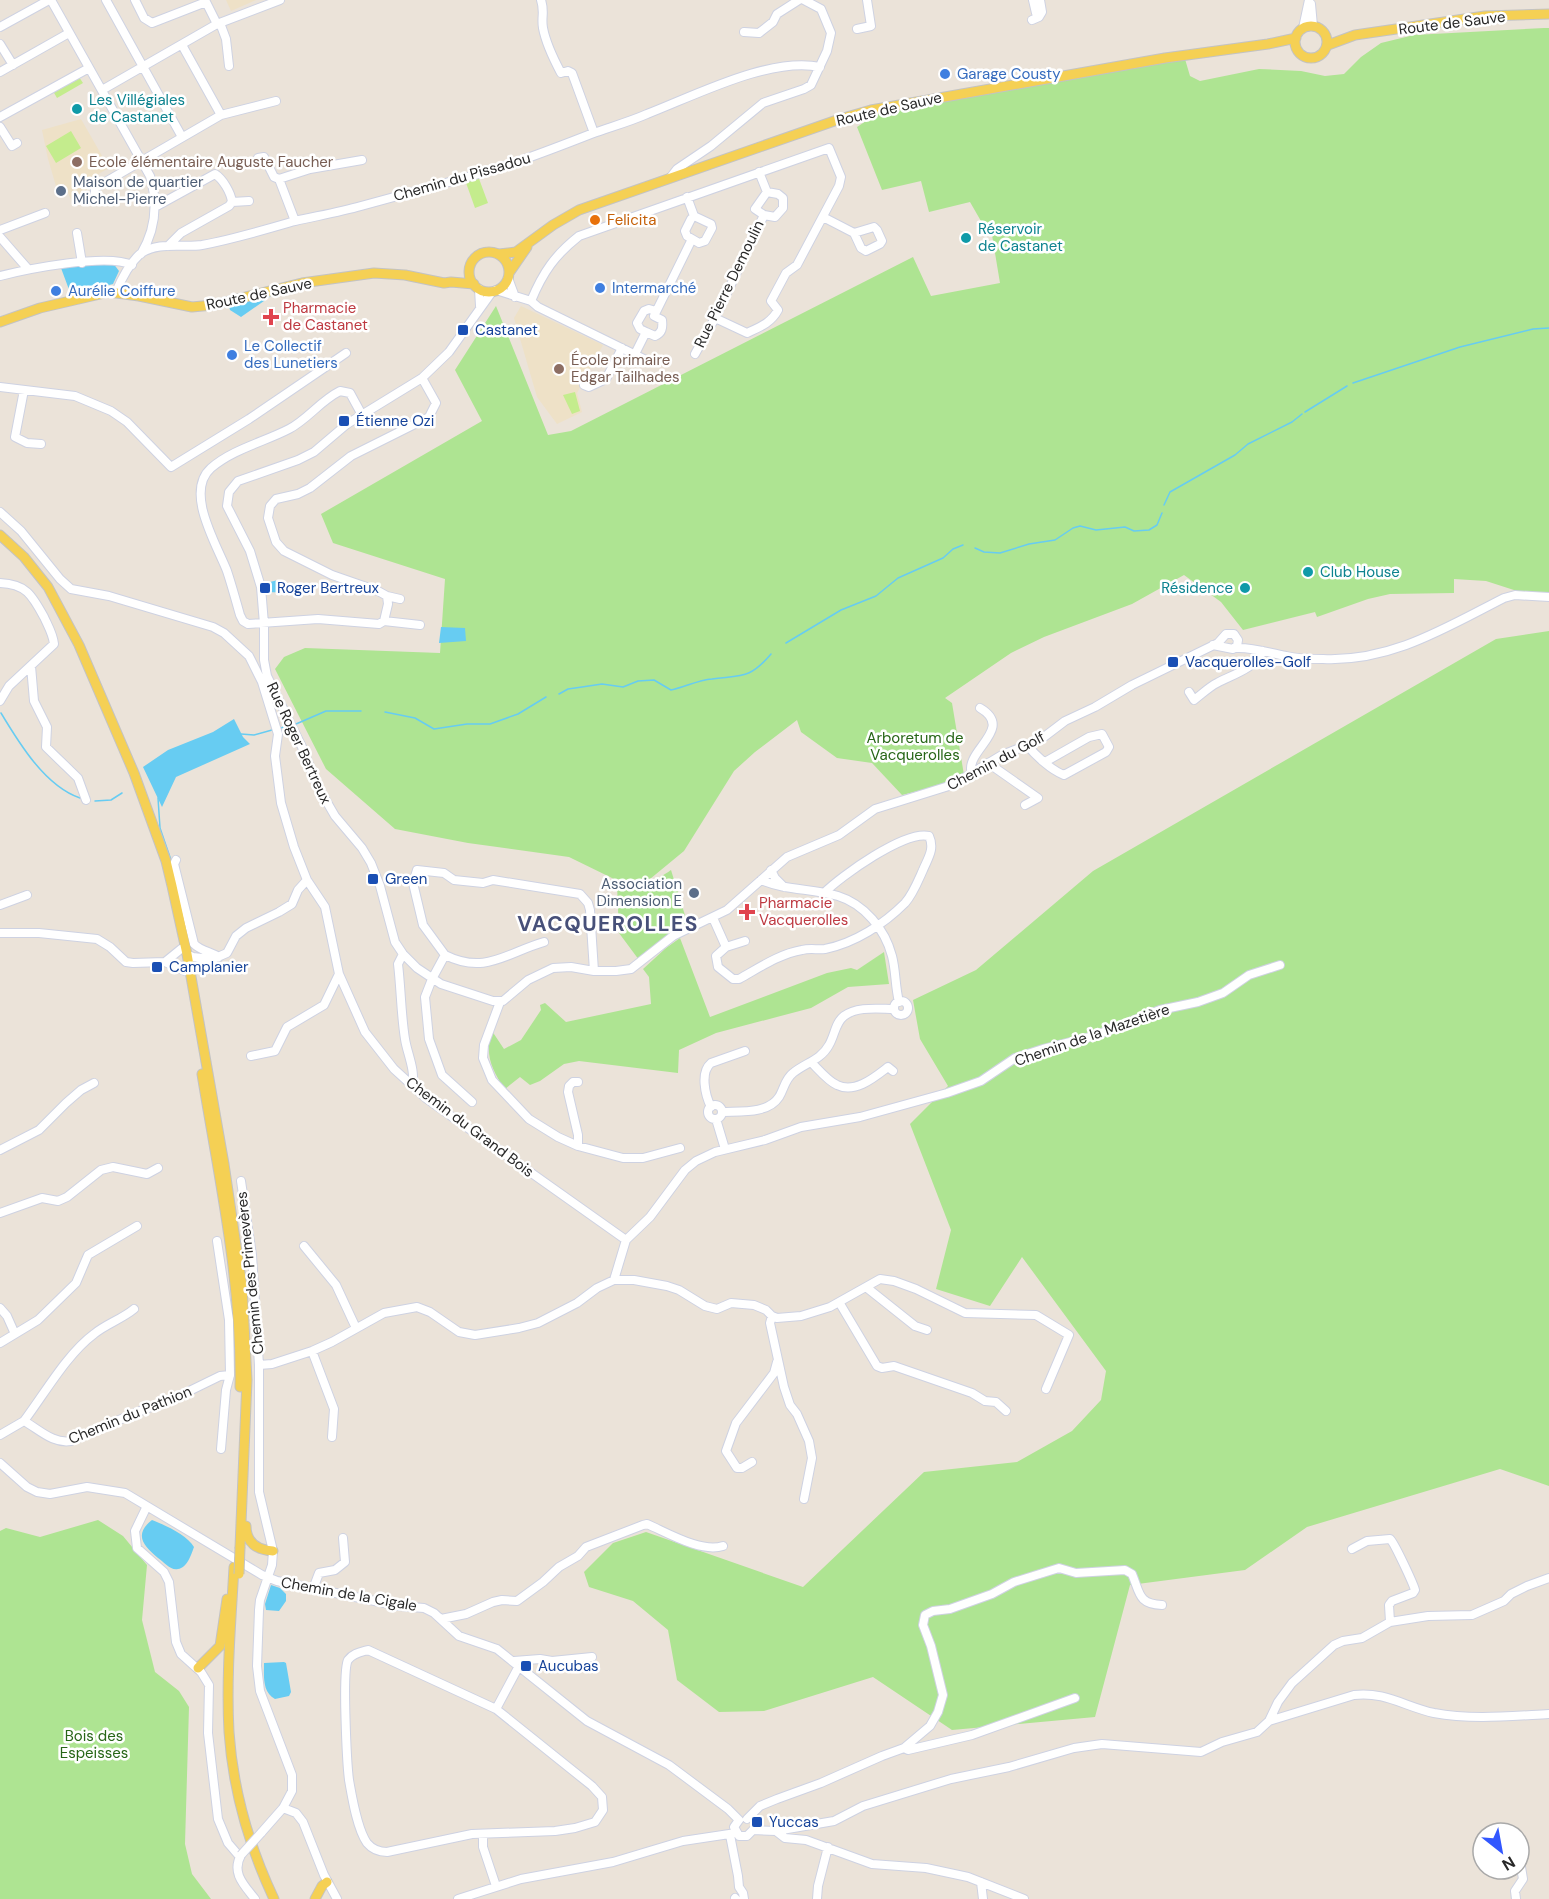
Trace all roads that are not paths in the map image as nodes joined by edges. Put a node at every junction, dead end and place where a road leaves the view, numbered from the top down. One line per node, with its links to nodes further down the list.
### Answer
1 (50, 0): 15 (street); 20 (street)
2 (106, 0): 29 (street)
3 (135, 0): 12 (street)
4 (280, 0): 14 (street)
5 (541, 0): 39 (street)
6 (799, 0): 18 (street)
7 (804, 0): 31 (street)
8 (867, 0): 17 (street)
9 (1033, 0): 10 (street)
10 (1040, 0)
11 (1311, 0): 16 (street)
12 (206, 1): 14 (street)
13 (1549, 14): 21 (main road, Route de Sauve)
14 (218, 23): 25 (street); 30 (street)
15 (0, 27)
16 (1308, 27): 19 (main road); 22 (main road)
17 (857, 29)
18 (744, 32)
19 (1324, 32): 21 (main road, Route de Sauve); 26 (main road)
20 (69, 33): 28 (street); 32 (street)
21 (1355, 35): 26 (main road, Route de Sauve)
22 (1296, 38): 24 (main road, Route de Sauve); 27 (main road)
23 (0, 44): 28 (street)
24 (1268, 44): 27 (main road, Route de Sauve); 46 (main road, Route de Sauve)
25 (182, 45): 29 (street); 36 (street)
26 (1328, 45): 27 (main road)
27 (1296, 48)
28 (12, 65): 33 (street)
29 (143, 66): 34 (street); 40 (street)
30 (229, 66)
31 (820, 67): 39 (street, Chemin du Pissadou); 46 (street)
32 (89, 68): 34 (street); 37 (street)
33 (0, 72)
34 (102, 90): 43 (street)
35 (276, 101): 36 (street)
36 (221, 115): 40 (street)
37 (0, 117)
38 (0, 127): 41 (street)
39 (594, 133): 58 (street, Chemin du Pissadou)
40 (182, 137): 43 (street)
41 (17, 143)
42 (258, 158): 47 (street)
43 (142, 160): 49 (street); 53 (street)
44 (362, 160): 47 (street)
45 (759, 172): 48 (street, Rue Pierre Demoulin); 50 (street); 57 (street)
46 (670, 178): 65 (main road, Route de Sauve)
47 (279, 179): 58 (street)
48 (767, 192): 55 (street, Rue Pierre Demoulin); 55 (street, Rue Pierre Demoulin)
49 (95, 195)
50 (687, 197): 56 (street); 80 (street)
51 (249, 201): 52 (street)
52 (232, 202): 53 (street); 66 (street)
53 (155, 207): 64 (street)
54 (45, 213): 59 (street)
55 (764, 214): 83 (street, Rue Pierre Demoulin)
56 (694, 216): 63 (street); 63 (street)
57 (823, 217): 61 (street); 83 (street)
58 (295, 221): 66 (street, Chemin du Pissadou)
59 (0, 230)
60 (77, 233): 69 (street)
61 (854, 233)
62 (0, 237): 72 (street)
63 (692, 239): 82 (street)
64 (149, 240): 66 (street); 67 (street)
65 (531, 243): 68 (main road, Route de Sauve); 74 (main road, Route de Sauve)
66 (168, 246): 67 (street, Chemin du Pissadou)
67 (141, 254): 70 (street)
68 (499, 254): 71 (main road); 74 (main road)
69 (82, 263): 70 (street); 72 (street)
70 (132, 265): 78 (street)
71 (470, 268): 75 (main road); 76 (main road)
72 (28, 269): 73 (street)
73 (0, 276)
74 (508, 276): 77 (main road); 79 (street)
75 (451, 282): 76 (main road, Route de Sauve); 78 (main road, Route de Sauve)
76 (476, 287): 77 (main road); 81 (street)
77 (494, 291): 79 (street); 81 (street, Rue Roger Bertreux)
78 (116, 292): 84 (main road, Route de Sauve)
79 (515, 297): 80 (street)
80 (532, 298): 86 (street)
81 (480, 307): 91 (street, Rue Roger Bertreux)
82 (656, 312): 85 (street); 85 (street)
83 (715, 318): 89 (street, Rue Pierre Demoulin)
84 (0, 322)
85 (646, 332): 88 (street)
86 (622, 348): 88 (street); 92 (street)
87 (346, 353): 94 (street)
88 (635, 354): 90 (street)
89 (695, 354)
90 (648, 361)
91 (422, 378): 95 (street, Rue Roger Bertreux); 101 (street)
92 (584, 385)
93 (0, 387): 94 (street)
94 (24, 390): 96 (street)
95 (362, 415): 105 (street, Rue Roger Bertreux); 105 (street)
96 (41, 444)
97 (0, 512): 124 (street, Chemin du Grand Bois)
98 (0, 535): 108 (main road)
99 (0, 542): 108 (main road)
100 (0, 583): 111 (street)
101 (387, 596): 103 (street); 104 (street)
102 (1549, 597): 110 (street)
103 (400, 599)
104 (384, 621): 105 (street); 106 (street)
105 (264, 624): 136 (street, Rue Roger Bertreux)
106 (420, 626)
107 (1223, 644): 109 (street); 109 (street); 115 (street, Chemin du Golf)
108 (79, 645): 135 (main road)
109 (1237, 645): 110 (street)
110 (1263, 651): 112 (street)
111 (31, 666): 113 (street); 119 (street)
112 (1189, 692)
113 (0, 701)
114 (980, 708): 118 (street)
115 (1027, 745): 116 (street); 117 (street, Chemin du Golf)
116 (1045, 762): 116 (street)
117 (988, 763): 118 (street, Chemin du Golf); 120 (street)
118 (972, 774): 122 (street, Chemin du Golf)
119 (86, 800)
120 (1025, 805)
121 (176, 860): 138 (street)
122 (771, 870): 123 (street, Chemin du Golf); 125 (street)
123 (761, 879): 125 (street); 129 (street, Chemin du Golf)
124 (307, 880): 138 (street); 144 (street, Chemin du Grand Bois)
125 (772, 881): 126 (street)
126 (824, 893): 130 (street); 130 (street)
127 (27, 895): 128 (street)
128 (0, 905)
129 (713, 918): 134 (street); 142 (street, Chemin du Golf)
130 (878, 925): 134 (street); 150 (street)
131 (0, 933): 139 (street)
132 (745, 940): 134 (street)
133 (544, 942): 137 (street)
134 (726, 947)
135 (184, 952): 138 (street); 139 (street); 143 (main road)
136 (404, 954): 140 (street); 145 (street)
137 (445, 955): 142 (street); 146 (street)
138 (217, 958): 143 (street)
139 (165, 962): 143 (street)
140 (411, 963): 145 (street); 146 (street)
141 (1280, 965): 161 (street, Chemin de la Mazetière)
142 (594, 971): 147 (street, Chemin du Golf)
143 (188, 972): 190 (main road); 196 (main road)
144 (339, 974): 149 (street); 154 (street, Chemin du Grand Bois)
145 (400, 975): 154 (street)
146 (432, 979): 147 (street); 155 (street)
147 (500, 1002): 159 (street)
148 (745, 1051): 156 (street)
149 (251, 1056)
150 (812, 1063): 151 (street); 157 (street)
151 (893, 1071)
152 (578, 1082): 159 (street)
153 (94, 1083): 162 (street)
154 (412, 1085): 167 (street, Chemin du Grand Bois)
155 (472, 1102)
156 (711, 1107): 157 (street); 158 (street)
157 (722, 1112): 158 (street)
158 (716, 1119): 161 (street)
159 (578, 1146): 160 (street)
160 (680, 1148)
161 (725, 1149): 167 (street, Chemin de la Mazetière)
162 (0, 1150)
163 (158, 1168): 165 (street)
164 (241, 1181): 182 (street, Chemin des Primevères)
165 (0, 1213)
166 (136, 1226): 178 (street)
167 (626, 1240): 170 (street)
168 (217, 1241): 183 (street)
169 (304, 1246): 176 (street)
170 (614, 1280): 175 (street); 176 (street, Chemin des Primevères)
171 (866, 1287): 172 (street); 177 (street); 184 (street)
172 (839, 1302): 175 (street); 185 (street)
173 (0, 1308): 178 (street)
174 (134, 1309): 186 (street)
175 (772, 1316): 181 (street)
176 (356, 1328): 180 (street, Chemin des Primevères)
177 (927, 1330)
178 (15, 1334): 179 (street)
179 (0, 1343)
180 (312, 1351): 182 (street, Chemin des Primevères); 188 (street)
181 (777, 1360): 191 (street); 193 (street)
182 (259, 1365): 199 (street, Chemin des Primevères)
183 (230, 1375): 186 (street, Chemin du Pathion); 189 (street)
184 (1046, 1389)
185 (1006, 1411)
186 (24, 1421): 187 (street)
187 (0, 1434)
188 (332, 1437)
189 (221, 1449)
190 (245, 1451): 196 (main road); 199 (main road)
191 (752, 1462)
192 (0, 1463): 194 (street, Chemin de la Cigale)
193 (804, 1499)
194 (147, 1506): 201 (street, Chemin de la Cigale); 209 (street)
195 (343, 1538): 203 (street)
196 (237, 1546): 200 (main road, bridge)
197 (723, 1546): 205 (street)
198 (1352, 1549): 206 (street)
199 (273, 1551): 201 (street, Chemin des Primevères)
200 (236, 1571): 209 (main road); 228 (main road); 229 (main road)
201 (268, 1578): 203 (street, Chemin de la Cigale); 215 (street, Chemin des Primevères)
202 (1549, 1578): 206 (street)
203 (313, 1589): 205 (street, Chemin de la Cigale)
204 (1162, 1605): 214 (street)
205 (441, 1618): 208 (street, Chemin de la Cigale)
206 (1390, 1622): 213 (street)
207 (592, 1657): 208 (street)
208 (516, 1664): 211 (street); 216 (street, Chemin de la Cigale)
209 (198, 1668): 222 (street)
210 (1075, 1698): 214 (street)
211 (496, 1709): 219 (street); 219 (street)
212 (1549, 1714): 213 (street)
213 (1269, 1721): 218 (street)
214 (904, 1748): 216 (street)
215 (283, 1808): 222 (street, bridge); 224 (street)
216 (743, 1819): 217 (street); 220 (street)
217 (753, 1830): 218 (street); 220 (street)
218 (776, 1831): 221 (street)
219 (483, 1834): 226 (street)
220 (733, 1834): 226 (street); 233 (street)
221 (828, 1847): 225 (street); 234 (street)
222 (240, 1856): 227 (street)
223 (1521, 1881): 237 (street)
224 (327, 1882): 230 (main road); 231 (street)
225 (981, 1882): 235 (street); 236 (street)
226 (496, 1886): 232 (street)
227 (255, 1899)
228 (274, 1899)
229 (279, 1899)
230 (315, 1899)
231 (337, 1899)
232 (458, 1899)
233 (738, 1899)
234 (817, 1899)
235 (983, 1899)
236 (1024, 1899)
237 (1516, 1899)

